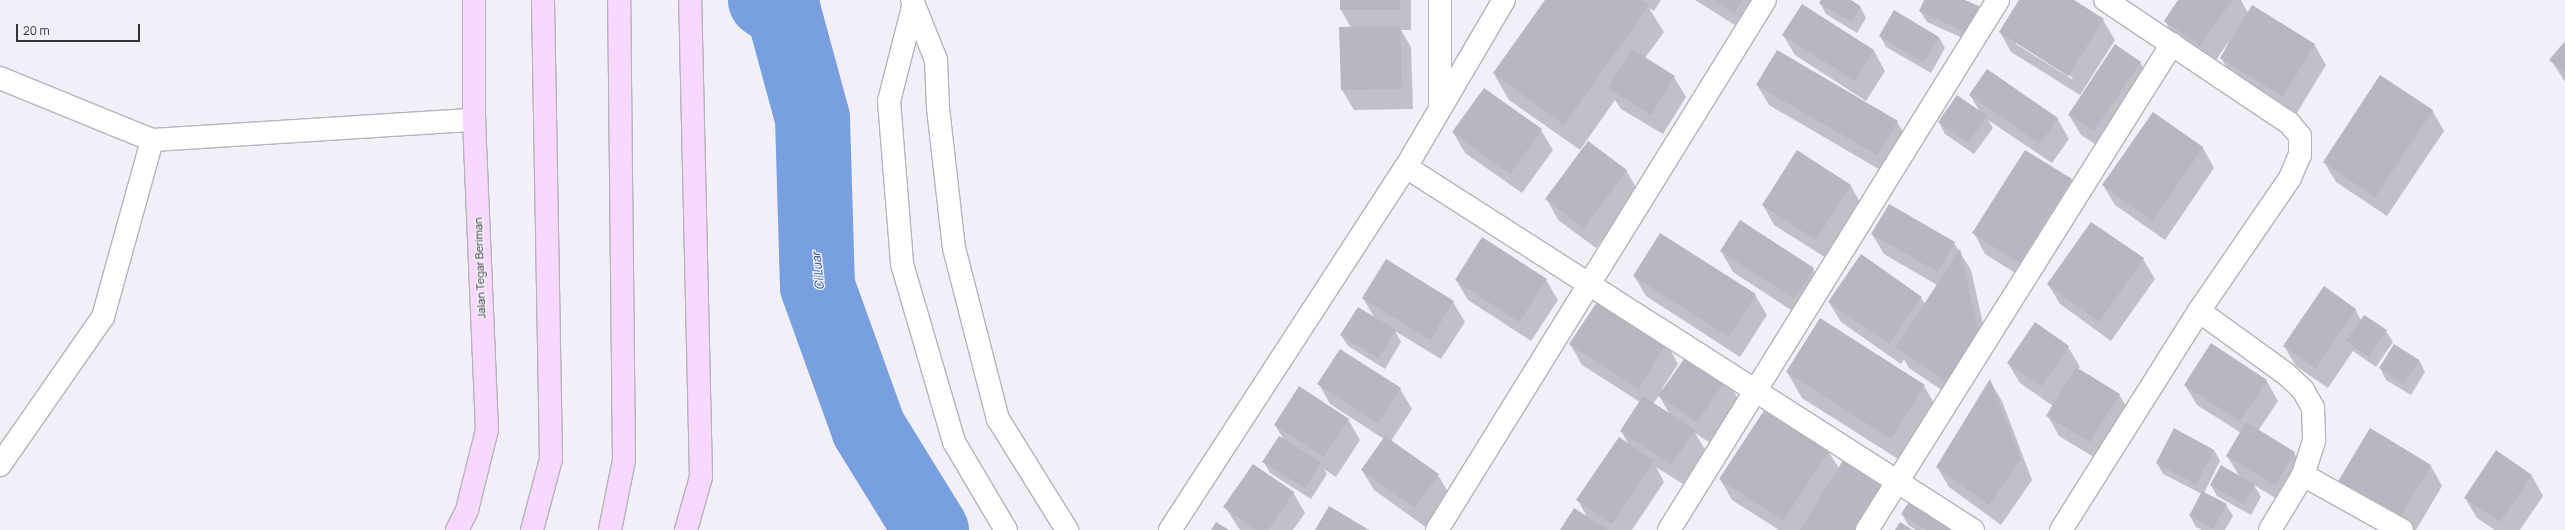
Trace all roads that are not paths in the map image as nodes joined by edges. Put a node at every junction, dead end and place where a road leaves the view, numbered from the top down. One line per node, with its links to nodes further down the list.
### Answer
1 (474, 0): 14 (main road, Jalan Tegar Beriman)
2 (543, 0): 24 (main road)
3 (619, 0): 25 (main road)
4 (690, 0): 26 (main road)
5 (1440, 0): 13 (street)
6 (1504, 0): 13 (street)
7 (1765, 0): 17 (street)
8 (1998, 0): 19 (street)
9 (2105, 0): 11 (street)
10 (912, 3): 27 (street); 28 (street)
11 (2172, 44): 18 (street); 22 (street)
12 (0, 78): 15 (street)
13 (1440, 109): 16 (street)
14 (474, 120): 15 (street); 23 (main road, Jalan Tegar Beriman)
15 (152, 140): 20 (street)
16 (1406, 167): 17 (street); 29 (street)
17 (1589, 284): 19 (street); 30 (street)
18 (2199, 311): 21 (street); 34 (street)
19 (1754, 390): 22 (street); 31 (street)
20 (0, 465)
21 (2303, 475): 35 (street); 36 (street)
22 (1897, 481): 32 (street); 33 (street)
23 (457, 530)
24 (532, 530)
25 (610, 530)
26 (686, 530)
27 (1006, 530)
28 (1068, 530)
29 (1170, 530)
30 (1438, 530)
31 (1669, 530)
32 (1867, 530)
33 (1973, 530)
34 (2061, 530)
35 (2270, 530)
36 (2402, 530)

